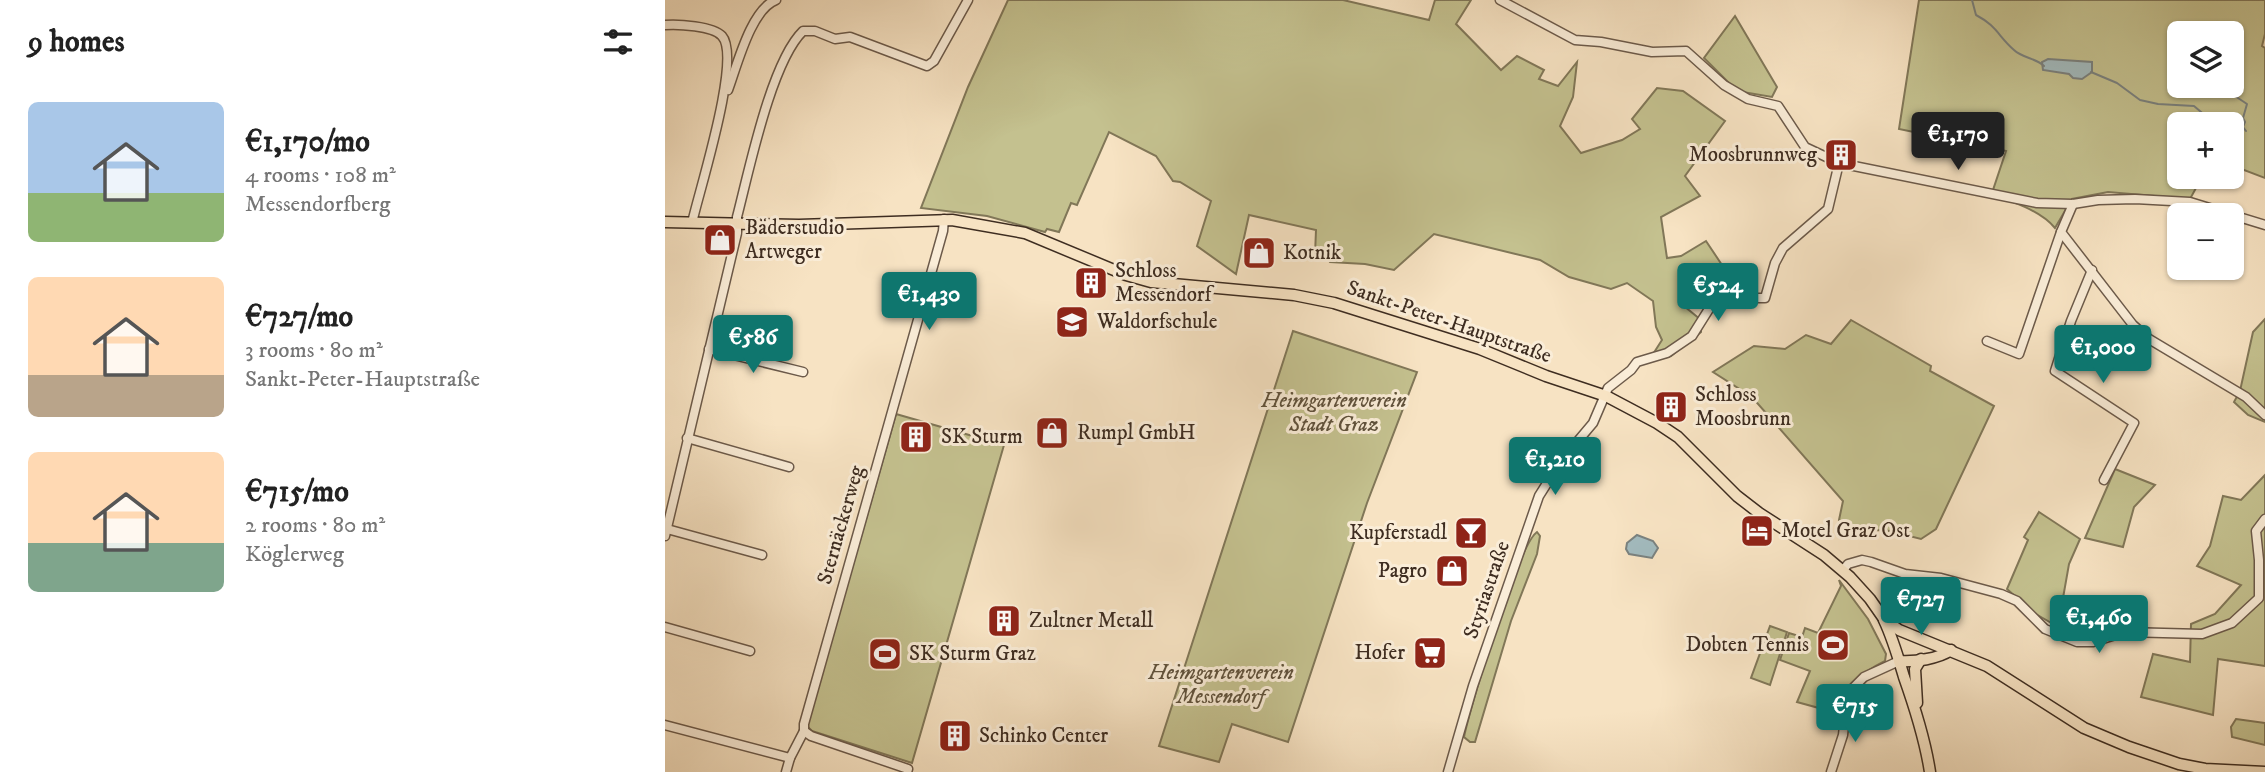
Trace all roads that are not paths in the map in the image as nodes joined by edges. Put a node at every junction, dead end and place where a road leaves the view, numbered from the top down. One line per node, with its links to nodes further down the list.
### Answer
1 (776, 0): 5 (street)
2 (968, 0): 11 (street)
3 (1500, 0): 6 (street)
4 (665, 24): 5 (street)
5 (723, 103): 10 (street)
6 (1839, 163): 7 (street); 18 (street)
7 (2073, 204): 12 (street); 13 (street)
8 (944, 219): 11 (main road, Sankt-Peter-Hauptstraße); 18 (main road, Sankt-Peter-Hauptstraße); 35 (street, Sternäckerweg)
9 (665, 222): 10 (main road, Sankt-Peter-Hauptstraße)
10 (692, 223): 11 (main road, Sankt-Peter-Hauptstraße)
11 (737, 224): 16 (street)
12 (2265, 225)
13 (2061, 232): 14 (street); 15 (street)
14 (2092, 270): 19 (street); 22 (street)
15 (1987, 341)
16 (709, 349): 17 (street); 20 (street)
17 (803, 372)
18 (1606, 396): 26 (main road, Sankt-Peter-Hauptstraße); 40 (street, Styriastraße)
19 (2265, 415)
20 (687, 438): 21 (street); 24 (street)
21 (789, 467)
22 (2104, 480)
23 (2265, 519): 26 (street)
24 (666, 533): 25 (street)
25 (762, 555)
26 (1843, 570): 27 (main road, Sankt-Peter-Hauptstraße)
27 (1884, 619): 29 (main road, Sankt-Peter-Hauptstraße); 32 (main road)
28 (665, 627): 30 (street)
29 (1947, 649): 31 (main road); 32 (main road); 37 (main road, Sankt-Peter-Hauptstraße)
30 (750, 651)
31 (1921, 659): 32 (main road); 33 (main road)
32 (1899, 661): 33 (main road); 41 (street)
33 (1917, 709): 42 (main road)
34 (665, 725): 36 (street)
35 (804, 731): 36 (street, Sternäckerweg); 39 (street)
36 (790, 758): 38 (street, Sternäckerweg)
37 (2205, 770): 43 (main road, Sankt-Peter-Hauptstraße)
38 (786, 772)
39 (907, 772)
40 (1448, 772)
41 (1831, 772)
42 (1930, 772)
43 (2265, 772)

